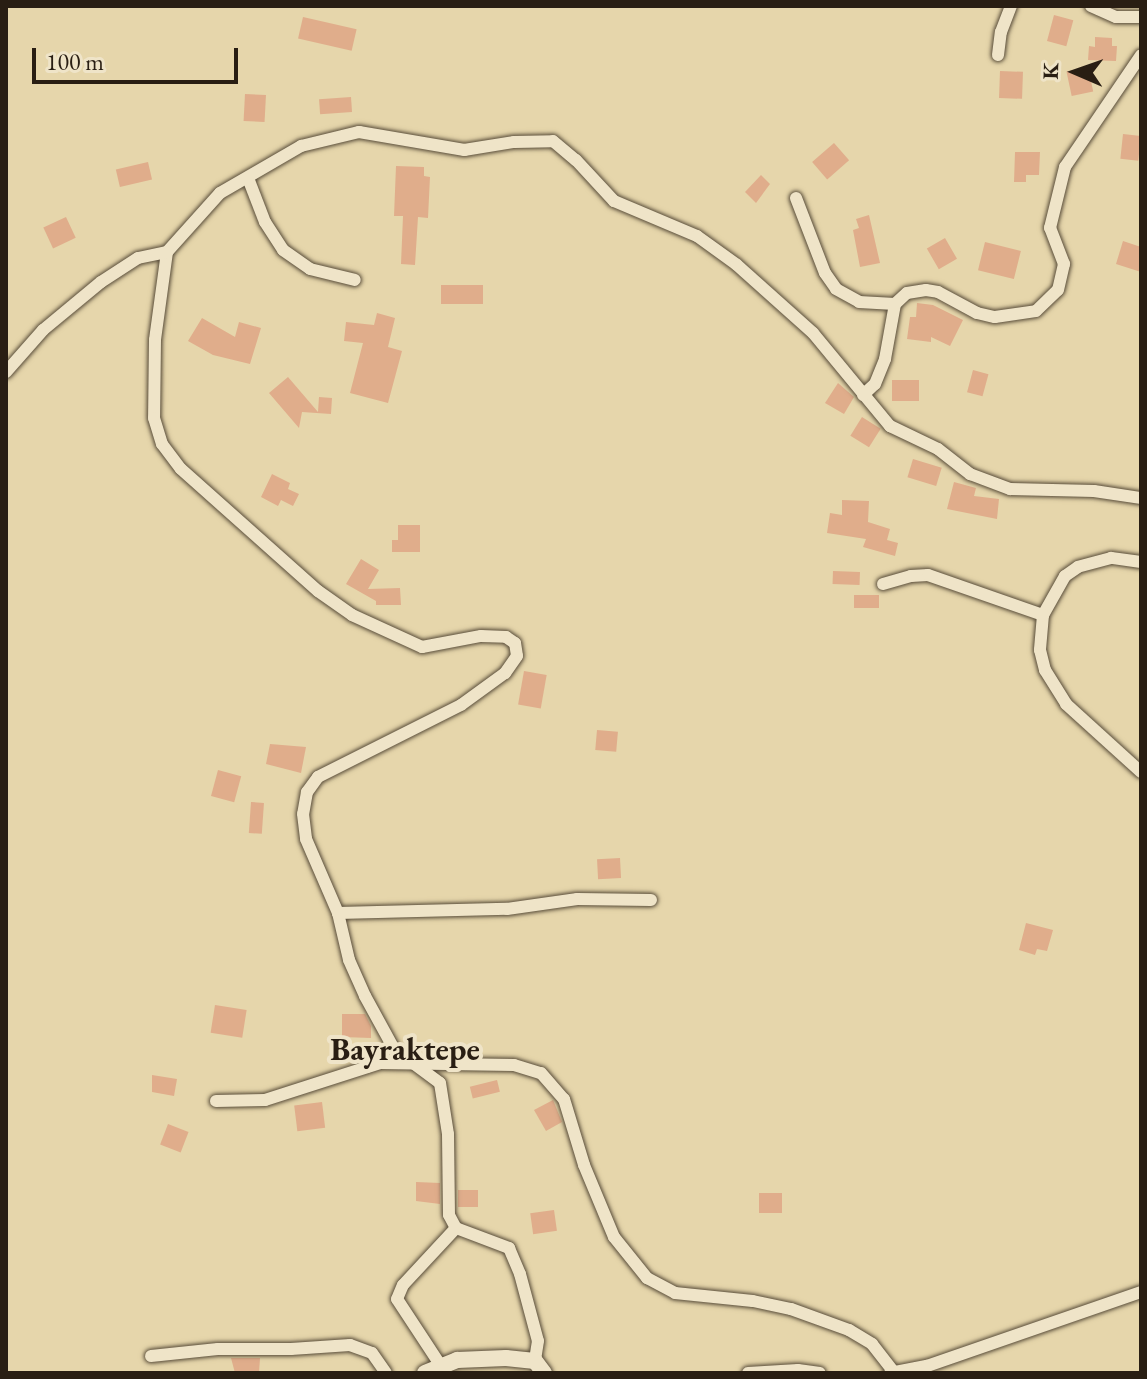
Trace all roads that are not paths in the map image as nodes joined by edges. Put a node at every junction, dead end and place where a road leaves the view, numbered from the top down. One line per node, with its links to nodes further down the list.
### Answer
1 (1011, 6): 4 (street)
2 (1091, 6): 3 (street)
3 (1141, 17)
4 (998, 55)
5 (1141, 55): 10 (street)
6 (248, 178): 8 (street); 9 (street); 12 (street)
7 (796, 198): 10 (street)
8 (167, 252): 11 (street); 19 (street)
9 (355, 280)
10 (895, 304): 12 (street)
11 (6, 372)
12 (863, 395): 13 (street)
13 (1141, 498)
14 (1141, 562): 16 (street)
15 (883, 584): 16 (street)
16 (1043, 615): 17 (street)
17 (1141, 772)
18 (651, 900): 19 (street)
19 (338, 913): 20 (street)
20 (407, 1062): 21 (street); 22 (street); 31 (street)
21 (216, 1101)
22 (456, 1228): 25 (street); 26 (street)
23 (1141, 1292): 31 (street)
24 (151, 1356): 27 (street)
25 (441, 1366): 26 (street); 28 (street)
26 (540, 1367)
27 (386, 1373)
28 (425, 1373)
29 (748, 1373): 30 (street)
30 (820, 1373)
31 (892, 1373)

